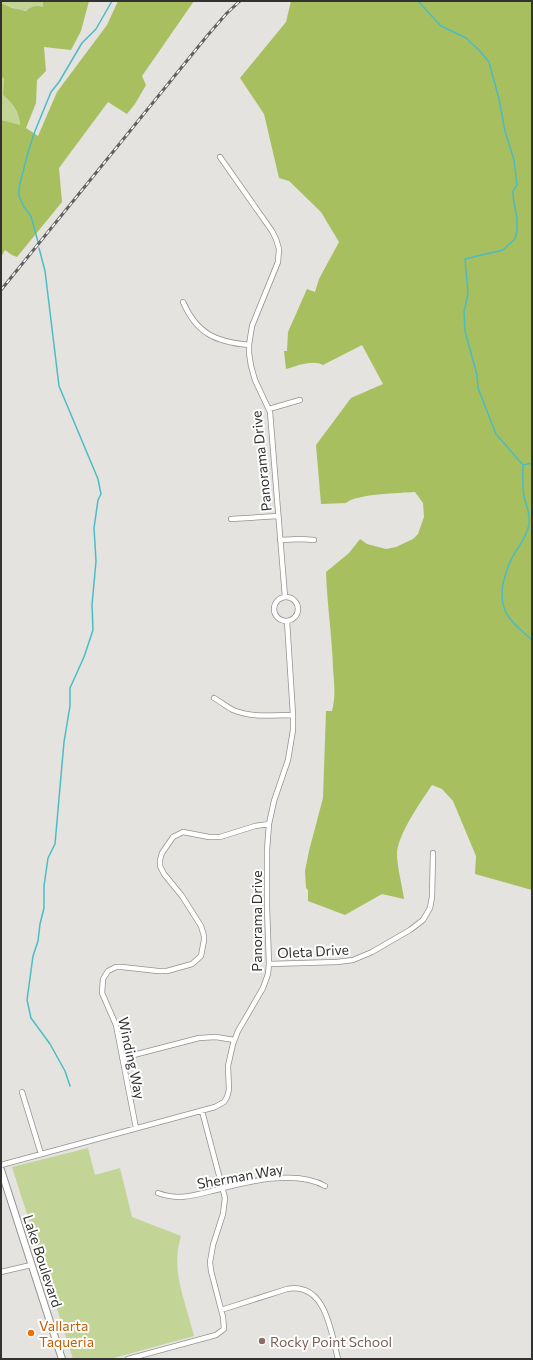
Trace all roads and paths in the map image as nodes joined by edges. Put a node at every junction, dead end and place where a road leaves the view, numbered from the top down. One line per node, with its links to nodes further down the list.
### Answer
1 (220, 157): 3 (street, Panorama Drive)
2 (183, 302): 3 (street)
3 (249, 345): 5 (street, Panorama Drive)
4 (300, 400): 5 (street)
5 (269, 409): 6 (street, Panorama Drive)
6 (278, 516): 7 (street); 8 (street, Panorama Drive)
7 (231, 519)
8 (280, 540): 9 (street); 10 (street, Panorama Drive)
9 (314, 540)
10 (285, 596): 11 (street); 11 (street)
11 (287, 621): 13 (street, Panorama Drive)
12 (214, 698): 13 (street)
13 (293, 715): 14 (street, Panorama Drive)
14 (269, 824): 16 (street, Panorama Drive); 18 (street, Winding Way)
15 (433, 853): 16 (street, Oleta Drive)
16 (269, 964): 17 (street, Panorama Drive)
17 (234, 1040): 18 (street); 20 (street, Panorama Drive)
18 (122, 1058): 21 (street, Winding Way)
19 (22, 1092): 22 (street)
20 (202, 1111): 21 (street, Panorama Drive); 26 (street)
21 (136, 1128): 22 (street, Panorama Drive)
22 (41, 1154): 23 (street, Panorama Drive)
23 (1, 1165)
24 (1, 1170): 28 (main road, Lake Boulevard)
25 (324, 1186): 26 (street, Sherman Way)
26 (223, 1188): 27 (street, Sherman Way); 30 (street)
27 (158, 1193)
28 (31, 1265): 29 (street); 31 (main road, Lake Boulevard)
29 (1, 1272)
30 (221, 1310): 32 (street); 33 (street)
31 (62, 1359)
32 (128, 1359)
33 (338, 1359)

